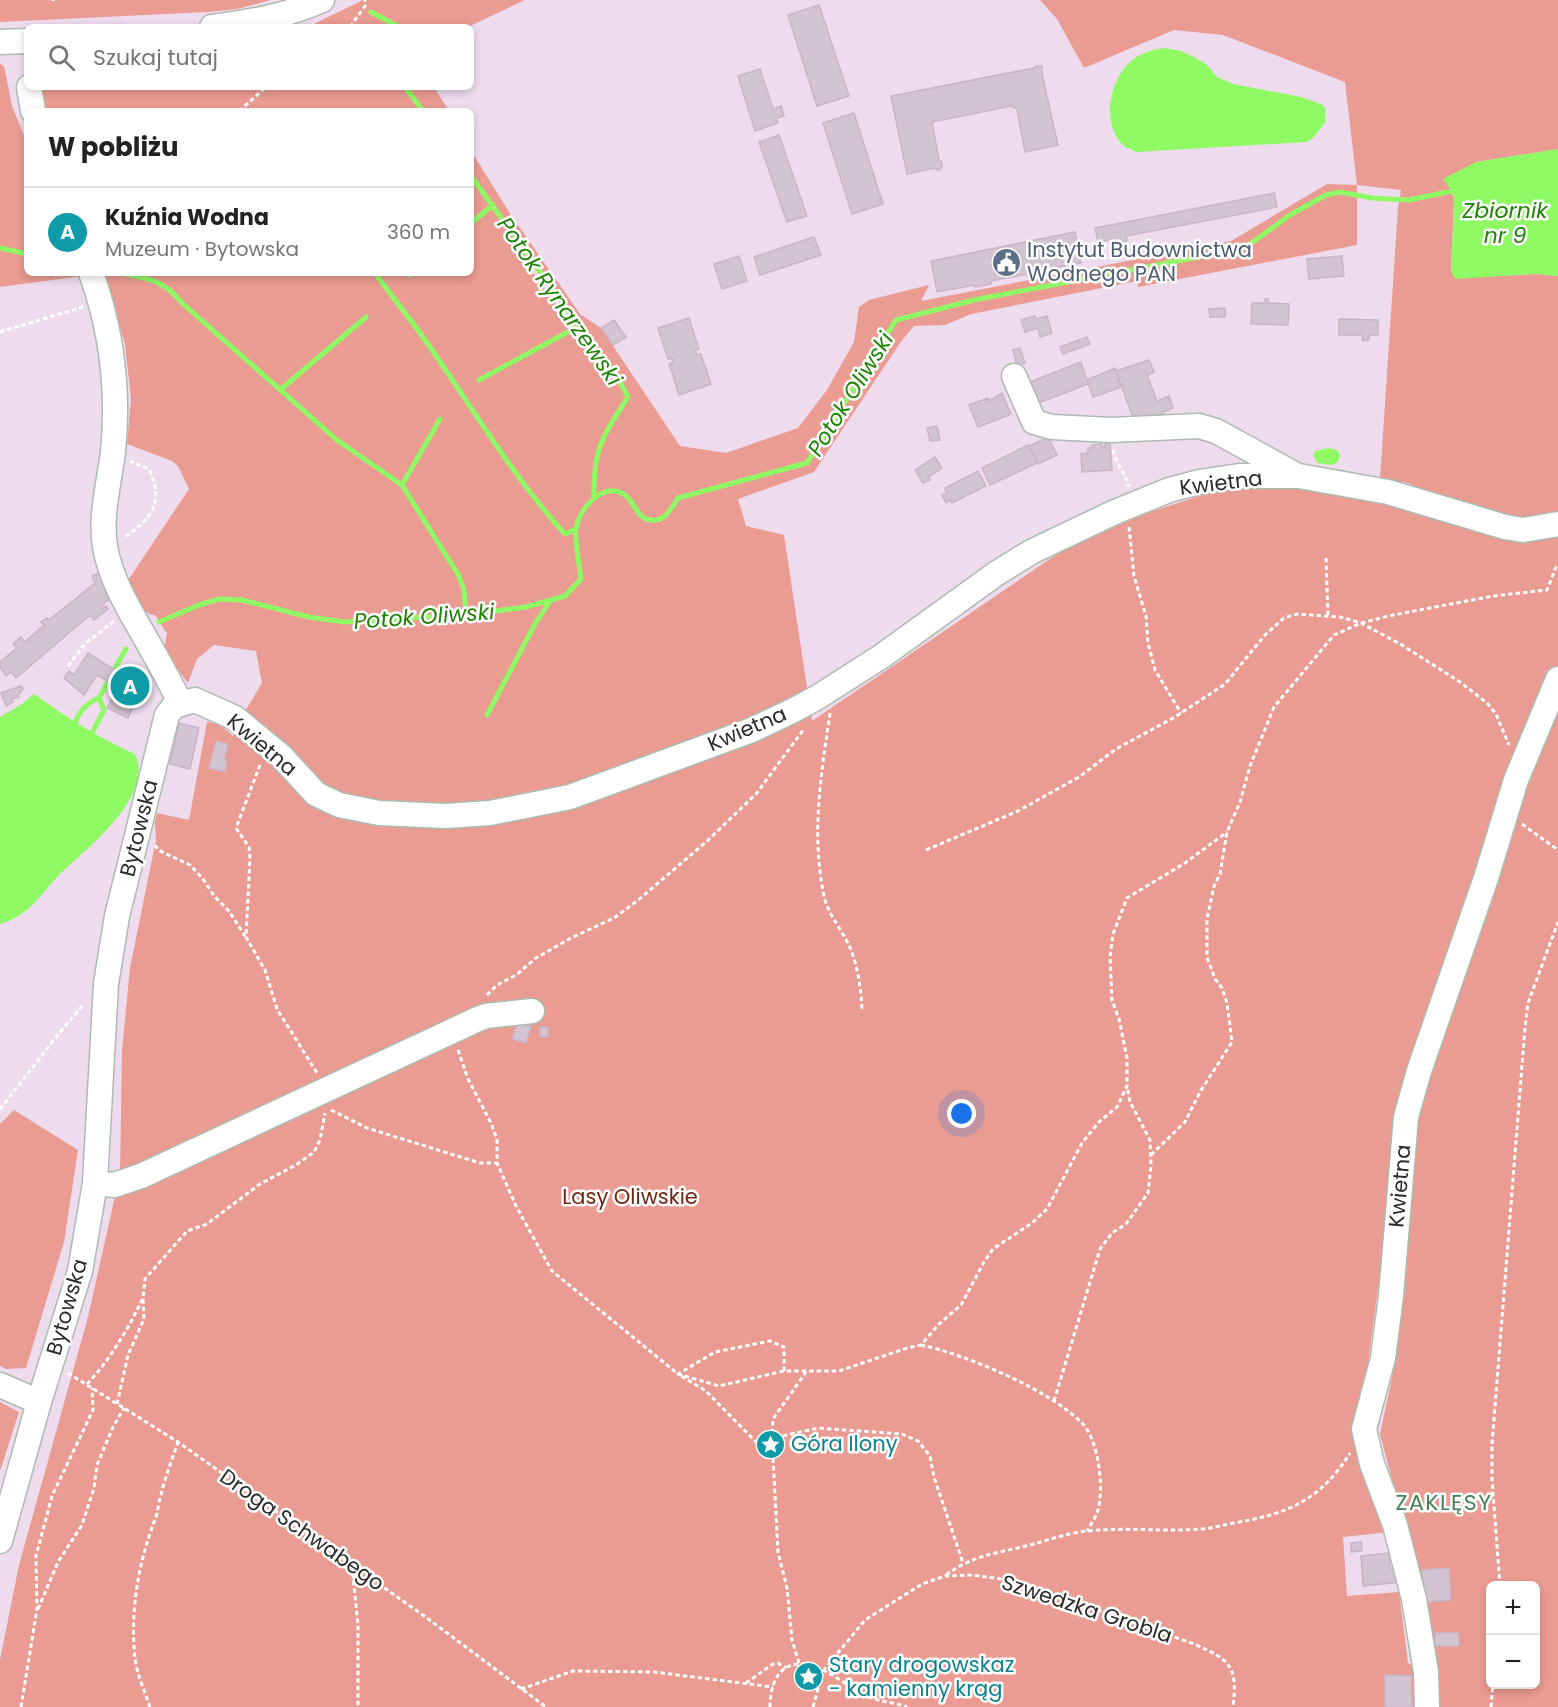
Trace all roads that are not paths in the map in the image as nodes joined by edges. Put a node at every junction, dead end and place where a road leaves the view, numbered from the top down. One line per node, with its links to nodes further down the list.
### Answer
1 (322, 0): 2 (street)
2 (234, 24)
3 (24, 41): 4 (street)
4 (0, 42)
5 (30, 90): 6 (street)
6 (32, 108)
7 (92, 276): 12 (street)
8 (1014, 376): 9 (street, Kwietna)
9 (1299, 476): 10 (street, Kwietna); 12 (street, Kwietna)
10 (1558, 524)
11 (1558, 679): 18 (street, Kwietna)
12 (180, 702): 14 (street, Bytowska)
13 (532, 1011): 14 (street)
14 (95, 1183): 16 (street, Bytowska)
15 (0, 1385): 16 (street)
16 (39, 1402): 17 (street, Bytowska)
17 (0, 1541)
18 (1426, 1707)

